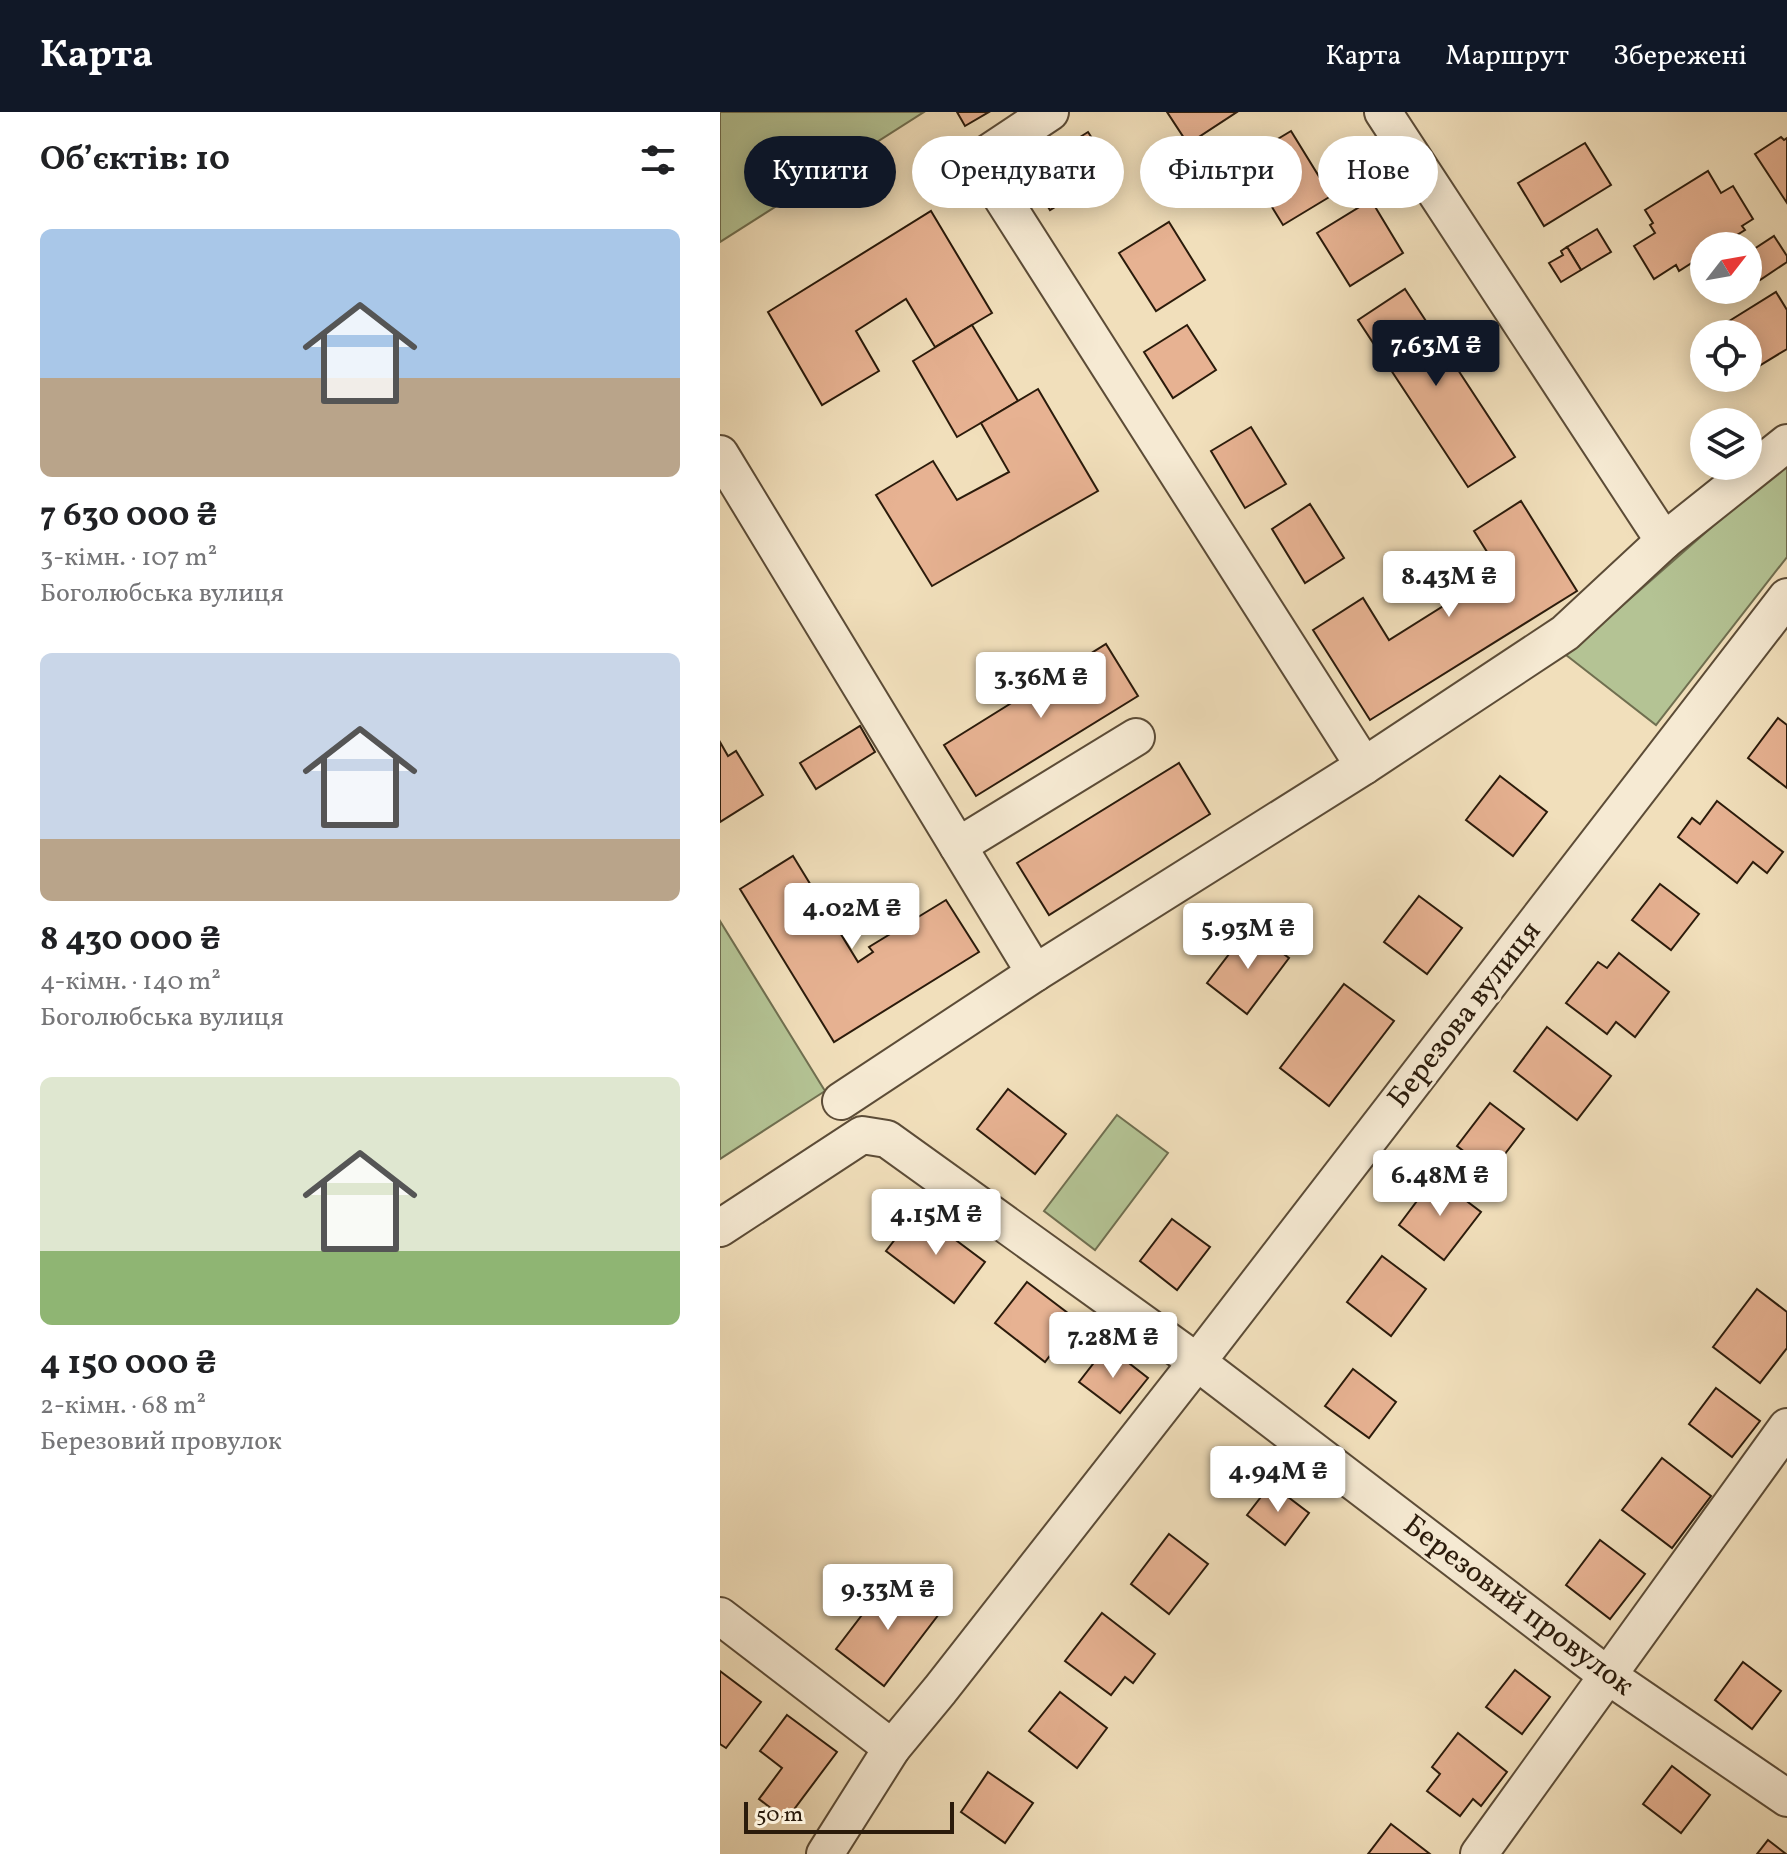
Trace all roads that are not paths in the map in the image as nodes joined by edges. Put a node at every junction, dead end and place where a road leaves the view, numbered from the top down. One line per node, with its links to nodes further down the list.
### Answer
1 (1050, 112): 8 (street)
2 (1383, 112): 5 (street)
3 (1787, 443): 5 (street)
4 (720, 454): 9 (street)
5 (1664, 541): 8 (street)
6 (1787, 597): 13 (street, Березова вулиця)
7 (1136, 737): 9 (street)
8 (1364, 766): 10 (street)
9 (958, 846): 10 (street)
10 (1035, 973): 11 (street)
11 (841, 1101)
12 (720, 1228): 13 (street, Березовий провулок)
13 (1197, 1362): 16 (street, Березовий провулок); 17 (street, Березова вулиця)
14 (1787, 1427): 16 (street)
15 (720, 1616): 17 (street)
16 (1607, 1675): 18 (street, Березовий провулок); 20 (street)
17 (892, 1748): 19 (street, Березова вулиця)
18 (1787, 1798)
19 (825, 1854)
20 (1479, 1854)

